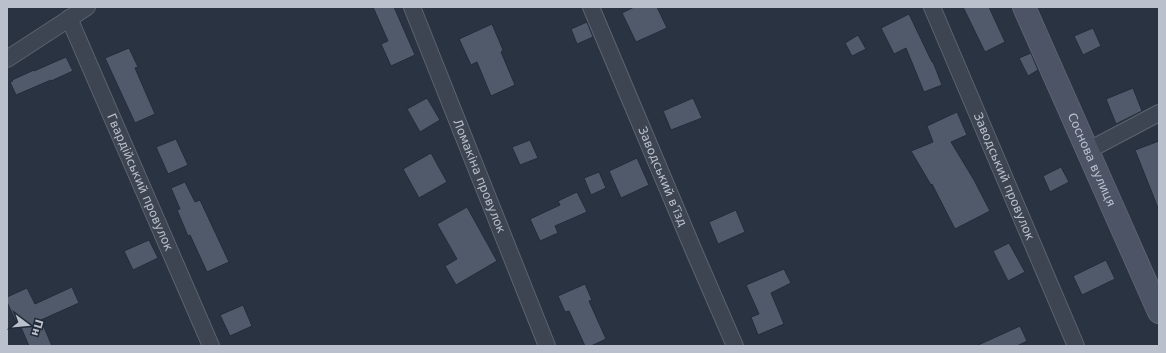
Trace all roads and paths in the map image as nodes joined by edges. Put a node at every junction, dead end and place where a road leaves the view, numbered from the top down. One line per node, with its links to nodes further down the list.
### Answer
1 (87, 7): 6 (street)
2 (412, 7): 12 (street, Ломакіна провулок)
3 (591, 7): 13 (street, Заводський в’їзд)
4 (932, 7): 14 (street, Заводський провулок)
5 (1024, 7): 9 (street, Соснова вулиця)
6 (69, 18): 7 (street); 11 (street, Гвардійський провулок)
7 (7, 59)
8 (1159, 113): 9 (street)
9 (1087, 151): 10 (street, Соснова вулиця)
10 (1159, 312)
11 (211, 346)
12 (547, 346)
13 (735, 346)
14 (1076, 346)

